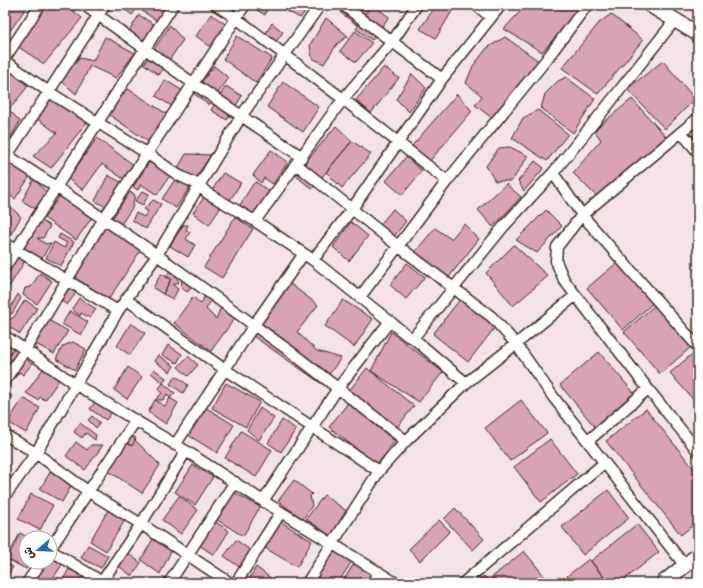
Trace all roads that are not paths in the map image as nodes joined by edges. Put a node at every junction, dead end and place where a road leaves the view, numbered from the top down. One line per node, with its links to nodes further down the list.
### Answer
1 (40, 5): 22 (street)
2 (84, 5): 14 (street)
3 (105, 5): 14 (street)
4 (173, 5): 20 (street)
5 (216, 5): 16 (street)
6 (245, 5): 16 (street)
7 (320, 5): 21 (street)
8 (343, 5): 19 (street)
9 (417, 5): 19 (street)
10 (476, 5): 15 (street)
11 (501, 5): 15 (street)
12 (587, 5): 38 (street)
13 (650, 5): 17 (main road)
14 (98, 15): 20 (street); 26 (street)
15 (491, 17): 24 (street)
16 (236, 18): 21 (street); 25 (street)
17 (675, 20): 18 (main road); 37 (street)
18 (698, 34)
19 (392, 42): 24 (street); 27 (street)
20 (145, 48): 25 (street); 30 (street)
21 (284, 56): 27 (street); 28 (street)
22 (5, 58)
23 (5, 61): 26 (street)
24 (442, 79): 32 (street)
25 (194, 84): 28 (street); 34 (street)
26 (49, 92): 30 (street); 35 (street)
27 (344, 99): 32 (street); 36 (street)
28 (242, 115): 36 (street); 39 (street)
29 (698, 118): 31 (street)
30 (99, 123): 34 (street); 40 (street)
31 (681, 132): 33 (street); 42 (street)
32 (398, 143): 38 (street); 41 (street)
33 (698, 152)
34 (148, 154): 39 (street); 43 (street)
35 (6, 156): 40 (street)
36 (299, 160): 41 (street); 44 (street)
37 (553, 172): 42 (street); 53 (street)
38 (447, 181): 46 (street)
39 (199, 185): 44 (street); 48 (street)
40 (56, 187): 43 (street); 47 (street)
41 (352, 209): 46 (street); 50 (street)
42 (582, 215): 54 (street); 63 (street)
43 (103, 220): 48 (street); 52 (street)
44 (255, 221): 49 (street)
45 (5, 243): 47 (street)
46 (398, 246): 53 (street); 55 (street)
47 (16, 250): 51 (street); 52 (street)
48 (157, 255): 56 (street); 59 (street)
49 (304, 255): 50 (street); 59 (street)
50 (313, 260): 55 (street)
51 (5, 267)
52 (68, 280): 57 (street); 64 (street)
53 (453, 287): 61 (street); 62 (street)
54 (576, 295): 62 (street); 70 (street)
55 (360, 297): 58 (street)
56 (127, 300): 57 (street); 65 (street)
57 (118, 311): 68 (street)
58 (390, 321): 61 (street); 69 (street)
59 (254, 325): 65 (street); 69 (street)
60 (5, 336): 64 (street)
61 (413, 338): 67 (street)
62 (516, 344): 67 (street); 75 (street)
63 (698, 347)
64 (25, 350): 66 (street); 68 (street)
65 (224, 369): 72 (street); 76 (street)
66 (5, 380)
67 (466, 383): 74 (street)
68 (75, 384): 71 (street); 79 (street)
69 (338, 388): 72 (street); 74 (street)
70 (648, 389): 75 (street); 78 (street)
71 (136, 420): 76 (street); 83 (street)
72 (312, 427): 81 (street); 85 (street)
73 (5, 434): 79 (street)
74 (406, 440): 81 (street)
75 (588, 441): 80 (street)
76 (175, 445): 77 (street)
77 (186, 451): 82 (street); 87 (street)
78 (698, 451)
79 (36, 453): 83 (street); 84 (street)
80 (604, 463): 93 (street); 104 (street)
81 (379, 472): 89 (street)
82 (235, 482): 85 (street); 91 (street)
83 (89, 492): 87 (street); 88 (street)
84 (5, 496)
85 (264, 501): 86 (street)
86 (281, 512): 89 (street); 100 (street)
87 (141, 524): 91 (street); 97 (street)
88 (58, 538)
89 (332, 544): 95 (street); 101 (street)
90 (58, 555): 97 (street)
91 (186, 555): 98 (street); 99 (street)
92 (698, 555): 93 (main road)
93 (685, 566): 105 (main road)
94 (35, 570): 96 (street)
95 (379, 572): 102 (street); 103 (street)
96 (26, 583)
97 (102, 583)
98 (169, 583)
99 (230, 583)
100 (236, 583)
101 (307, 583)
102 (372, 583)
103 (396, 583)
104 (463, 583)
105 (663, 583)

